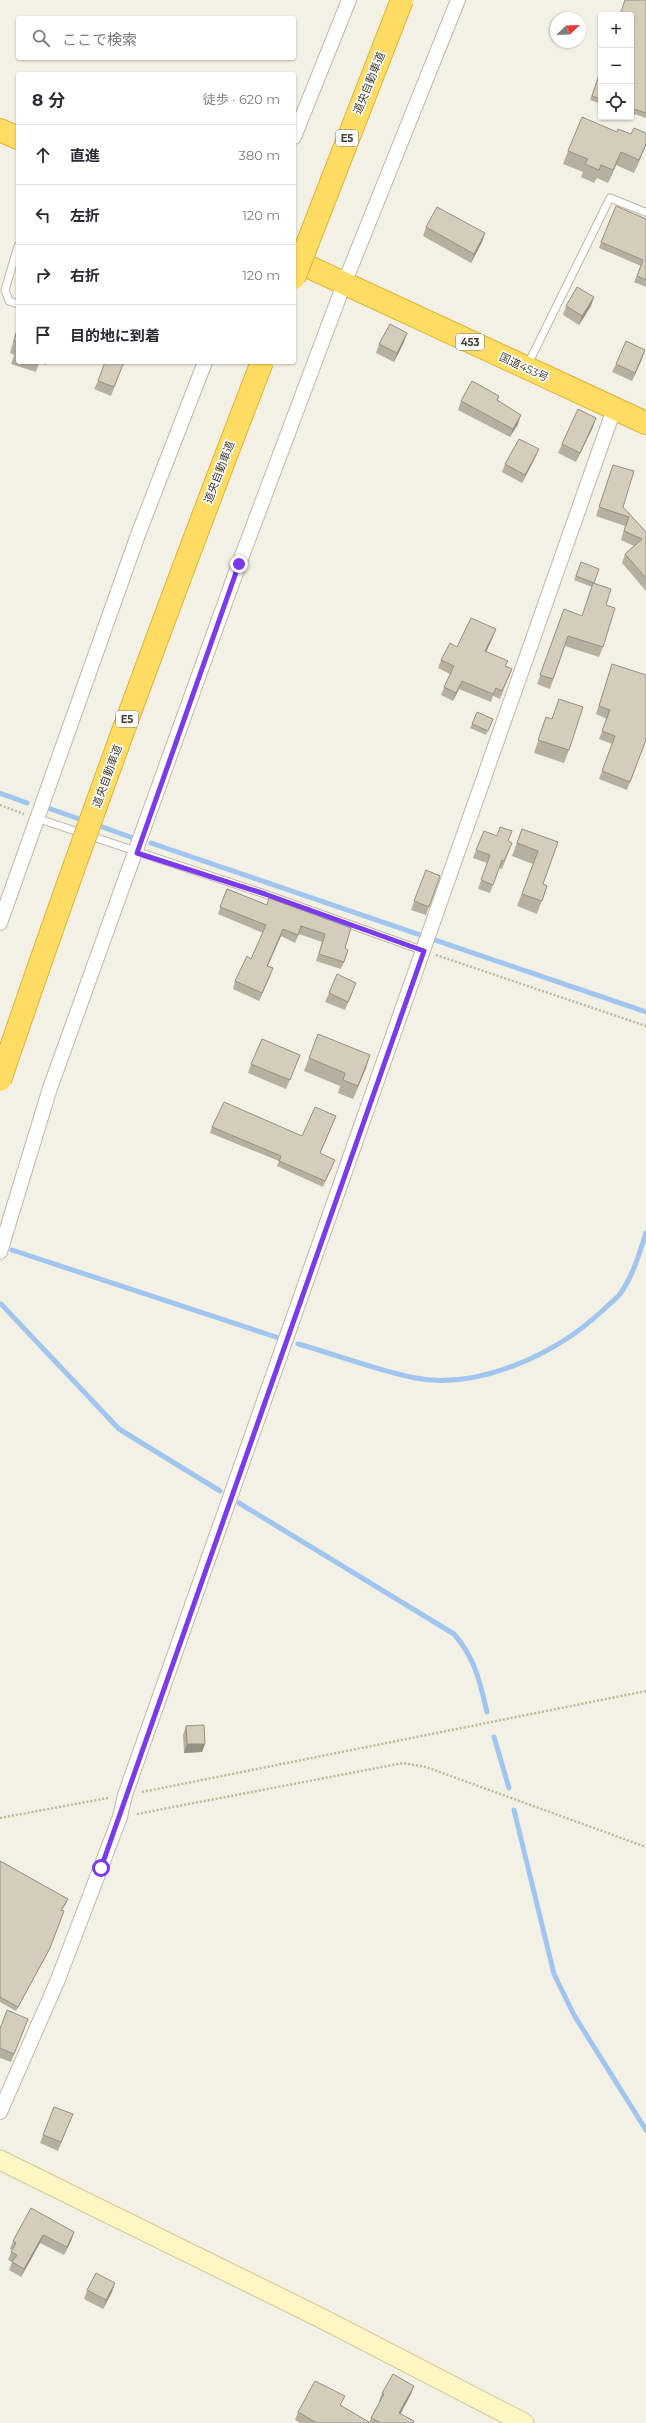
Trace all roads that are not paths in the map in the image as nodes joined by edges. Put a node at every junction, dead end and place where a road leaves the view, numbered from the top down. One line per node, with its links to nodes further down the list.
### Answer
1 (349, 0): 5 (street)
2 (402, 0): 10 (highway, 道央自動車道 / E5, bridge)
3 (458, 0): 11 (street)
4 (0, 130): 6 (highway)
5 (296, 132)
6 (16, 137)
7 (645, 212): 15 (lane)
8 (16, 253): 12 (lane)
9 (296, 261): 11 (highway, 国道453号 / 453)
10 (296, 273)
11 (344, 284): 15 (highway, 国道453号 / 453); 19 (street)
12 (16, 303)
13 (204, 364): 18 (street)
14 (261, 364): 22 (highway, 道央自動車道 / E5, bridge)
15 (526, 368): 16 (highway, 国道453号 / 453)
16 (614, 408): 17 (highway, 国道453号 / 453); 21 (street)
17 (646, 423)
18 (36, 818): 19 (lane); 20 (street)
19 (137, 853): 21 (lane); 23 (street)
20 (0, 923)
21 (427, 943): 24 (street)
22 (0, 1080)
23 (0, 1252)
24 (0, 2112)
25 (0, 2160): 26 (street)
26 (524, 2423)

